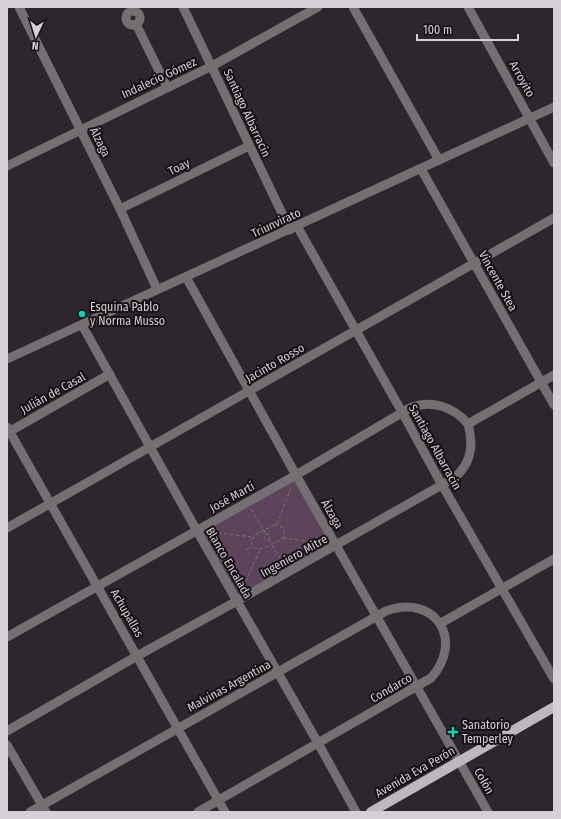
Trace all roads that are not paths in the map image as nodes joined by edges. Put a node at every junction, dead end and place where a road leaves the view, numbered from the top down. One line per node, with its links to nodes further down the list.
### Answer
1 (19, 7): 11 (street, Álzaga)
2 (183, 7): 7 (street, Santiago Albarracín)
3 (318, 7): 7 (street, Indalecio Gómez)
4 (353, 7): 13 (street)
5 (468, 7): 10 (street, Arroyito)
6 (136, 24): 8 (street)
7 (212, 66): 8 (street, Indalecio Gómez); 12 (street, Santiago Albarracín)
8 (167, 87): 11 (street, Indalecio Gómez)
9 (554, 107): 10 (street, Triunvirato)
10 (530, 118): 13 (street, Triunvirato); 14 (street, Arroyito)
11 (80, 129): 15 (street, Indalecio Gómez); 17 (street, Álzaga)
12 (249, 146): 17 (street, Toay); 19 (street, Santiago Albarracín)
13 (439, 160): 16 (street, Triunvirato)
14 (554, 164)
15 (7, 166)
16 (421, 169): 19 (street, Triunvirato); 20 (street, Vincente Stea)
17 (120, 209): 22 (street, Álzaga)
18 (554, 218): 20 (street, Jacinto Rosso)
19 (293, 228): 21 (street, Triunvirato); 24 (street, Santiago Albarracín)
20 (474, 264): 24 (street, Jacinto Rosso); 28 (street, Vincente Stea)
21 (186, 277): 22 (street, Triunvirato); 29 (street, Álzaga)
22 (157, 289): 23 (street, Triunvirato)
23 (82, 325): 25 (street, Triunvirato); 26 (street, Blanco Encalada)
24 (355, 331): 29 (street, Jacinto Rosso); 31 (street, Santiago Albarracín)
25 (7, 358)
26 (110, 374): 33 (street, Julián de Casal); 34 (street, Blanco Encalada)
27 (554, 375): 28 (street)
28 (541, 383): 30 (street, Vincente Stea); 32 (street)
29 (250, 391): 34 (street, Jacinto Rosso); 35 (street, Álzaga)
30 (554, 405)
31 (402, 412): 32 (street, José Martí); 35 (street, José Martí); 36 (street, Santiago Albarracín)
32 (468, 424): 36 (street, Ingeniero Mitre)
33 (8, 430): 37 (street, Achupallas)
34 (150, 447): 37 (street, Jacinto Rosso); 39 (street, Blanco Encalada)
35 (296, 475): 39 (street, José Martí); 40 (street, Álzaga)
36 (442, 485): 40 (street, Ingeniero Mitre); 43 (street, Santiago Albarracín)
37 (50, 503): 38 (street, Jacinto Rosso); 42 (street, Achupallas)
38 (7, 528)
39 (197, 531): 42 (street, José Martí); 44 (street, Blanco Encalada)
40 (336, 545): 44 (street, Ingeniero Mitre); 45 (street, Álzaga)
41 (554, 559): 43 (street)
42 (97, 586): 47 (street, José Martí); 48 (street, Achupallas)
43 (502, 589): 46 (street); 50 (street, Santiago Albarracín)
44 (237, 602): 48 (street, Ingeniero Mitre); 49 (street, Blanco Encalada)
45 (376, 616): 46 (street, Malvinas Argentina); 49 (street, Malvinas Argentina); 51 (street, Álzaga)
46 (441, 623): 51 (street, Condarco)
47 (7, 637)
48 (137, 656): 53 (street, Achupallas); 54 (street, Ingeniero Mitre)
49 (278, 672): 53 (street, Malvinas Argentina); 55 (street, Blanco Encalada)
50 (554, 679)
51 (417, 687): 55 (street, Condarco); 57 (street, Álzaga)
52 (554, 707): 57 (main road, Avenida Eva Perón)
53 (177, 728): 58 (street, Achupallas); 59 (street, Malvinas Argentina)
54 (7, 731)
55 (318, 743): 58 (street, Condarco); 63 (street, Blanco Encalada)
56 (7, 745): 59 (street)
57 (460, 762): 64 (main road, Avenida Eva Perón); 65 (street, Colón)
58 (219, 800): 61 (street, Condarco); 62 (street, Achupallas)
59 (44, 809): 60 (street, Malvinas Argentina)
60 (30, 812)
61 (198, 812)
62 (225, 812)
63 (356, 812)
64 (371, 812)
65 (488, 812)

